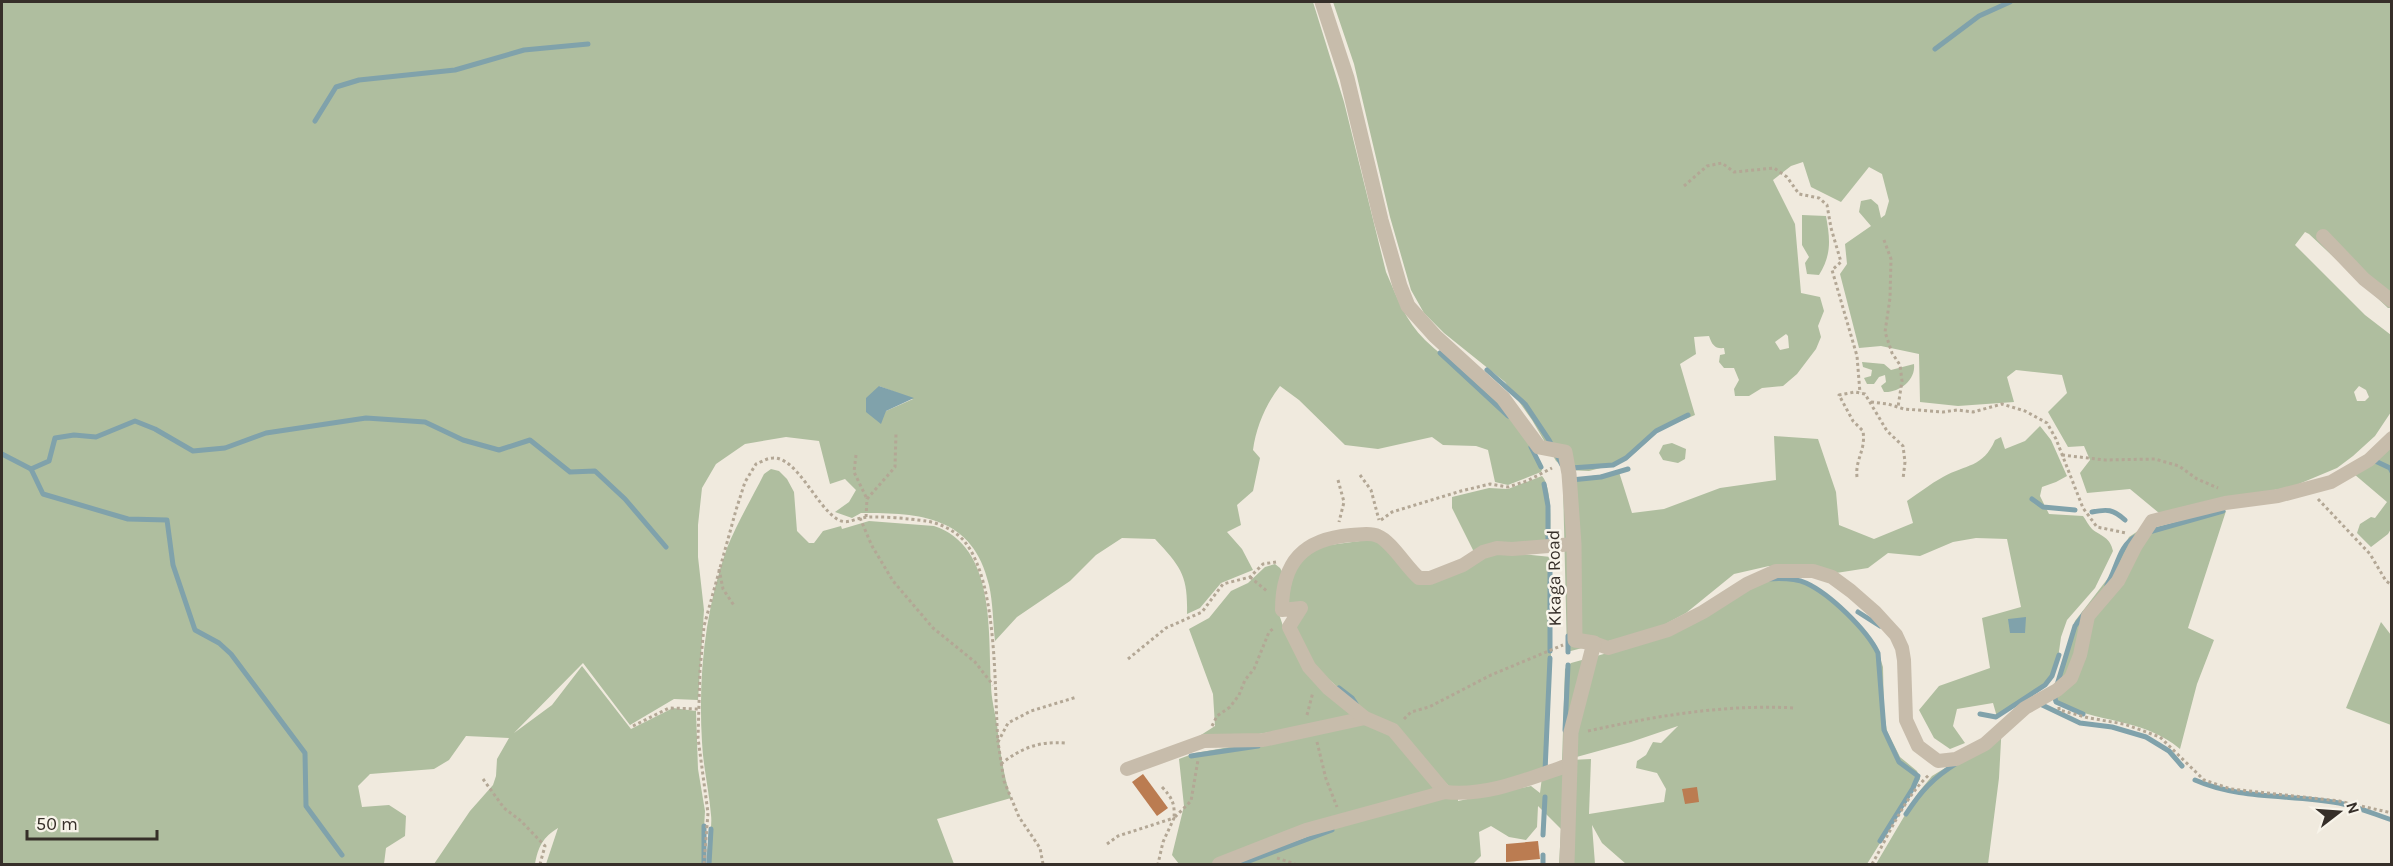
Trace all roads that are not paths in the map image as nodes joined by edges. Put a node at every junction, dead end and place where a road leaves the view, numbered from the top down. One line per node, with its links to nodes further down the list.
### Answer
1 (1322, 2): 5 (street, Kkaga Road)
2 (2323, 236): 3 (street)
3 (2391, 301)
4 (2391, 438): 6 (street)
5 (1574, 544): 6 (street, Kkaga Road); 7 (street)
6 (1594, 643): 8 (street)
7 (1365, 718): 9 (street); 10 (street)
8 (1569, 765): 10 (street); 12 (street)
9 (1127, 769)
10 (1445, 792): 11 (street)
11 (1219, 864)
12 (1567, 864)

